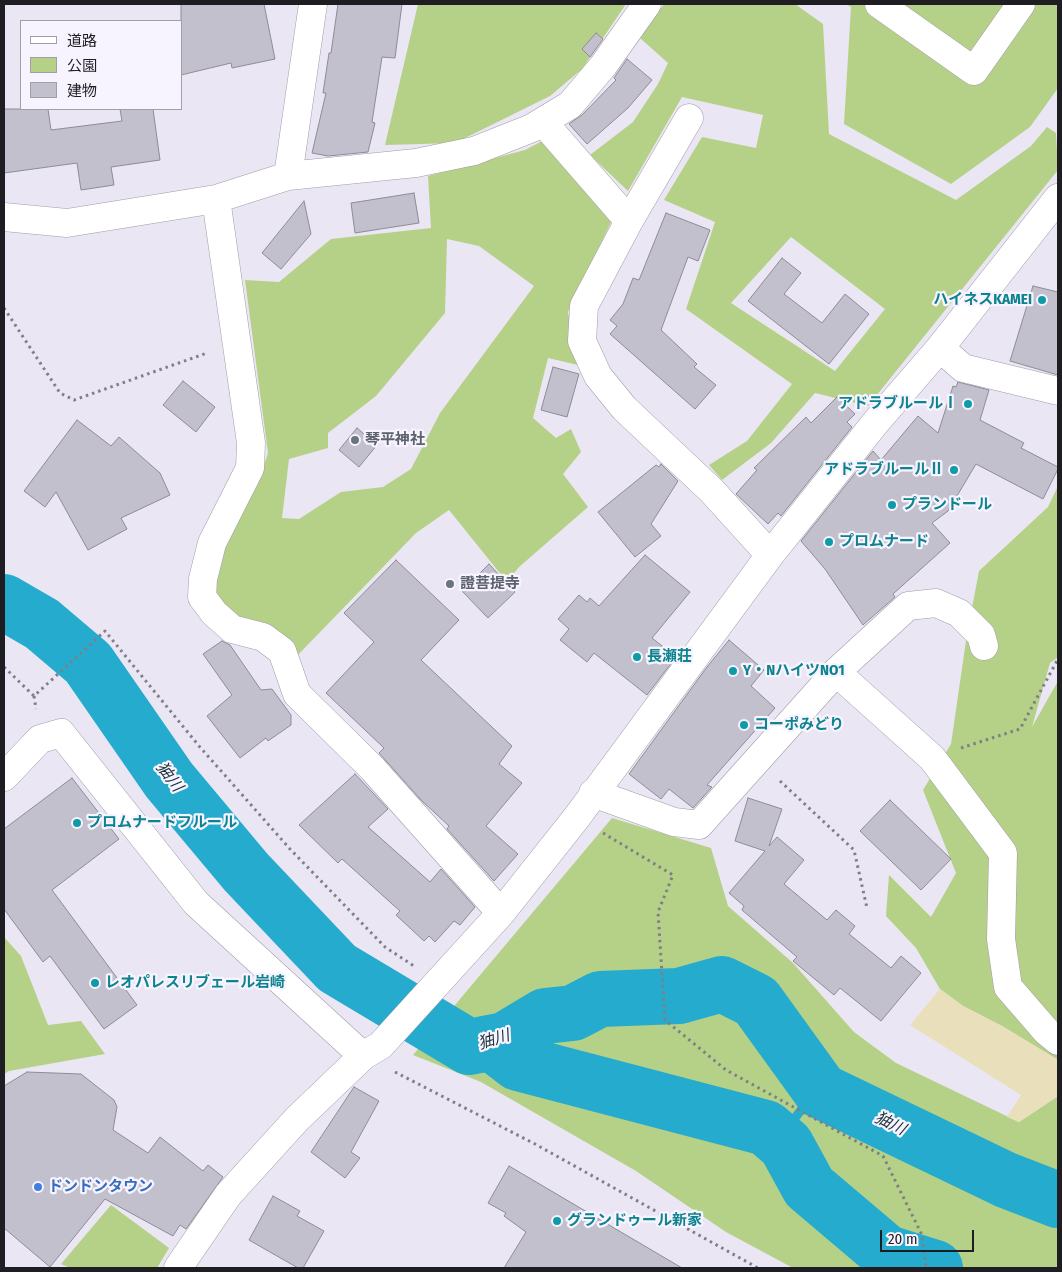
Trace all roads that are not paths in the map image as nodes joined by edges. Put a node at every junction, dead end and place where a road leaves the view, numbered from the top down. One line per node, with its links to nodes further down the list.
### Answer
1 (313, 4): 7 (street)
2 (647, 4): 6 (street)
3 (879, 4): 4 (street)
4 (1021, 4)
5 (690, 118): 11 (street)
6 (543, 122): 7 (street); 11 (street)
7 (288, 176): 8 (street)
8 (216, 199): 10 (street); 19 (street)
9 (1058, 201): 12 (street)
10 (4, 216)
11 (629, 221): 14 (street)
12 (940, 348): 13 (street); 14 (street)
13 (1058, 391)
14 (770, 555): 18 (street)
15 (984, 646): 16 (street)
16 (836, 672): 18 (street); 20 (street)
17 (4, 777): 21 (street)
18 (593, 793): 19 (street)
19 (501, 913): 21 (street)
20 (1058, 1042)
21 (372, 1050): 22 (street)
22 (178, 1268)

